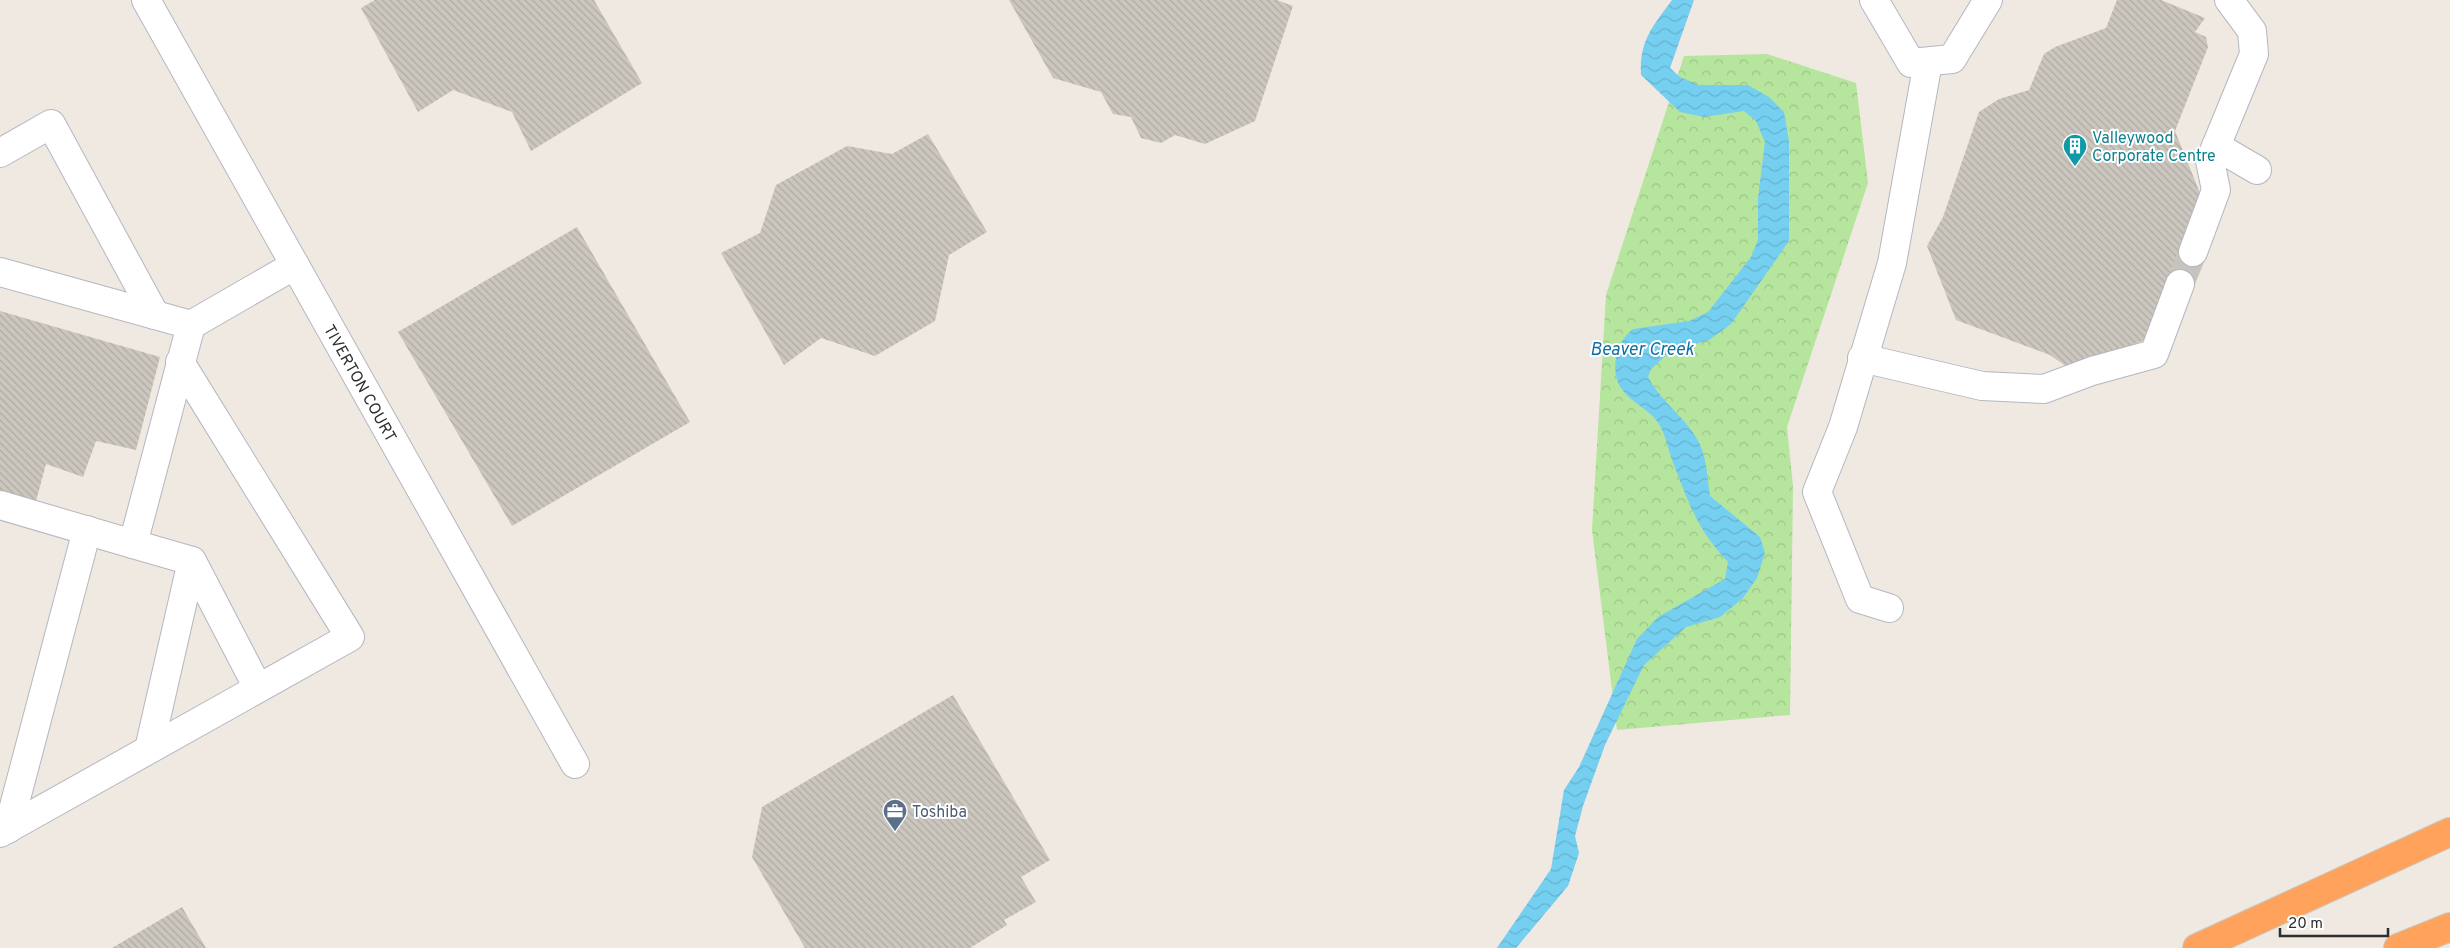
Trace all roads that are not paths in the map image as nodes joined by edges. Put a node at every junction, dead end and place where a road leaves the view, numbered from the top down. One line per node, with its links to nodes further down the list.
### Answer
1 (146, 0): 10 (street, TIVERTON COURT)
2 (1874, 0): 5 (street)
3 (1988, 0): 5 (street)
4 (2229, 0): 6 (street)
5 (1928, 62): 15 (street)
6 (2216, 146): 8 (street); 9 (street)
7 (0, 153): 13 (street)
8 (2257, 170)
9 (2194, 252)
10 (295, 265): 14 (street); 24 (street, TIVERTON COURT)
11 (0, 272): 13 (street)
12 (2180, 284): 15 (street)
13 (155, 315): 14 (street)
14 (191, 325): 16 (street)
15 (1862, 358): 21 (street)
16 (180, 362): 19 (street); 22 (street)
17 (0, 506): 18 (street)
18 (87, 530): 19 (street); 25 (street)
19 (132, 544): 20 (street)
20 (192, 562): 22 (street); 23 (street)
21 (1889, 608)
22 (258, 688): 23 (street)
23 (150, 750): 25 (street)
24 (575, 764)
25 (4, 831)
26 (2450, 832): 28 (highway)
27 (2450, 927): 29 (highway)
28 (2197, 948)
29 (2398, 948)

